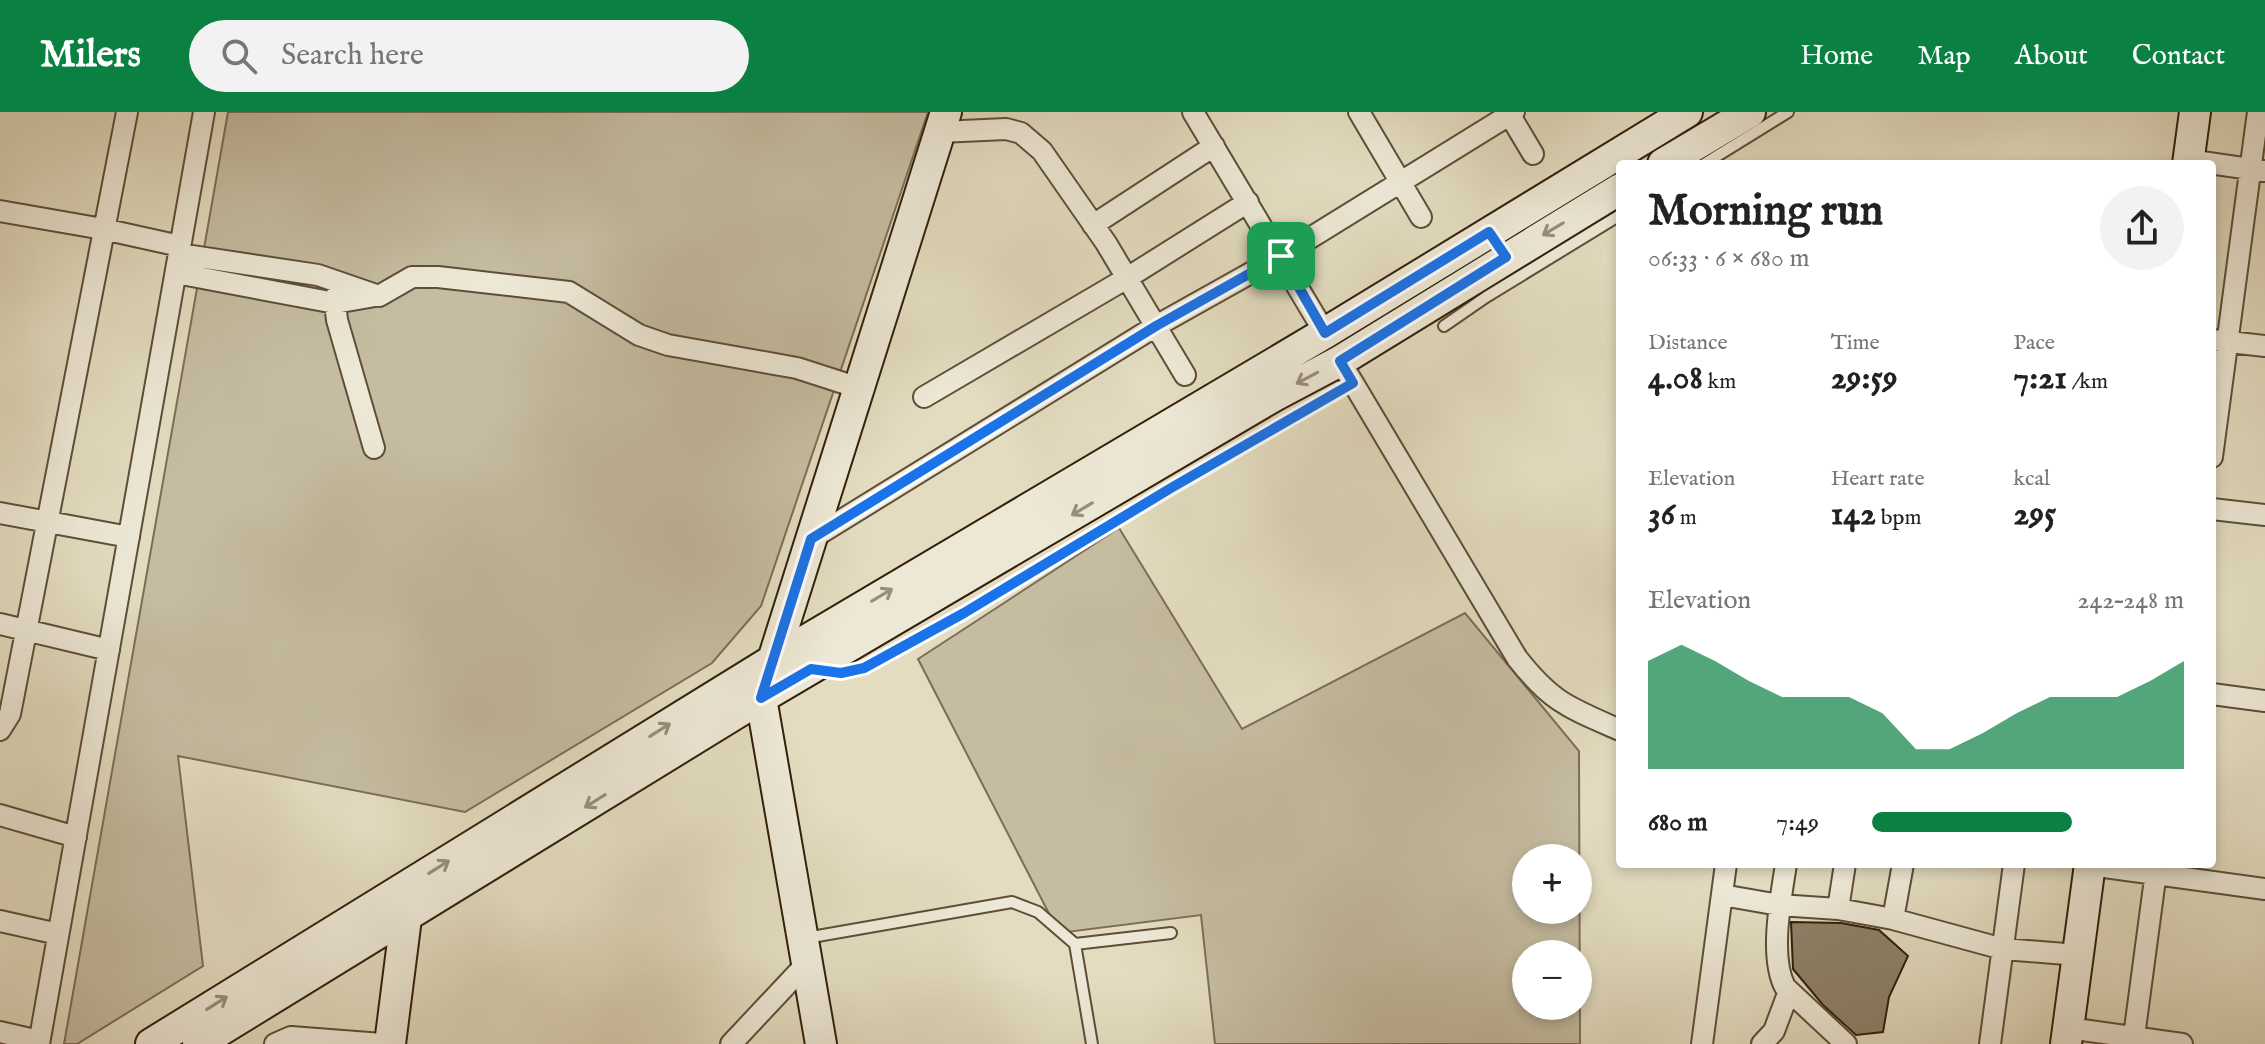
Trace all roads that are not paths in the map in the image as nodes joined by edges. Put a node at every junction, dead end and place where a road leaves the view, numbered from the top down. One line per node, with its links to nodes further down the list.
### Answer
1 (127, 112): 28 (street)
2 (204, 112): 30 (street)
3 (1193, 112): 12 (street)
4 (1359, 112): 21 (street)
5 (1687, 112): 14 (main road)
6 (1750, 112): 15 (main road)
7 (1788, 112): 16 (lane)
8 (2195, 112): 17 (main road)
9 (2258, 112): 20 (street)
10 (1511, 113): 13 (street); 21 (street)
11 (943, 122): 27 (street); 43 (main road)
12 (1214, 146): 23 (street); 27 (street)
13 (1533, 154)
14 (1626, 160)
15 (1670, 160)
16 (1710, 160)
17 (2188, 160)
18 (2216, 165): 20 (street)
19 (1616, 168): 31 (main road)
20 (2258, 170): 39 (street)
21 (1401, 183): 25 (street); 29 (street)
22 (1616, 191): 31 (main road, one-way to 31)
23 (1248, 202): 29 (street); 32 (street)
24 (0, 211): 28 (street)
25 (1421, 217)
26 (1616, 217): 31 (lane)
27 (1093, 225): 32 (street)
28 (103, 229): 30 (street); 50 (street)
29 (1281, 256): 36 (street); 38 (street)
30 (178, 258): 33 (street); 35 (street); 51 (street)
31 (1494, 263): 37 (lane); 38 (main road); 41 (main road)
32 (1127, 278): 36 (street); 44 (street)
33 (340, 282): 34 (street); 35 (street)
34 (379, 296): 35 (street); 43 (street)
35 (335, 303): 46 (street)
36 (1156, 326): 42 (street); 52 (street)
37 (1444, 326)
38 (1325, 333): 56 (main road, one-way to 38)
39 (2220, 341): 40 (street); 45 (street)
40 (2265, 346)
41 (1346, 372): 58 (main road); 60 (street)
42 (1185, 375)
43 (859, 388): 52 (main road)
44 (924, 397)
45 (2216, 399)
46 (374, 448)
47 (2216, 509): 49 (street)
48 (0, 513): 50 (street)
49 (2265, 515)
50 (45, 521): 51 (street); 54 (street)
51 (129, 537): 55 (street)
52 (811, 539): 56 (main road)
53 (0, 624): 54 (street)
54 (25, 628): 55 (street); 61 (street)
55 (109, 650): 63 (street)
56 (773, 660): 58 (main road); 90 (main road, one-way to 56)
57 (2216, 695): 59 (street)
58 (761, 698): 75 (main road, one-way to 75); 82 (main road)
59 (2265, 701)
60 (1616, 728)
61 (0, 730)
62 (0, 815): 63 (street)
63 (76, 837): 79 (street)
64 (1725, 868): 72 (street)
65 (1785, 868): 73 (street)
66 (1844, 868): 74 (street)
67 (1902, 868): 76 (street)
68 (2013, 868): 81 (street)
69 (2089, 868): 83 (main road)
70 (2156, 869): 71 (street); 88 (street)
71 (2265, 888)
72 (1722, 895): 73 (street); 98 (street)
73 (1779, 905): 74 (street); 84 (street)
74 (1838, 909): 76 (street)
75 (406, 918): 91 (main road); 94 (main road)
76 (1893, 919): 81 (street)
77 (0, 921): 79 (street)
78 (1171, 933): 80 (lane)
79 (58, 934): 89 (street)
80 (1075, 944): 82 (lane); 97 (lane)
81 (2003, 949): 83 (street); 102 (street)
82 (806, 950): 95 (street); 96 (main road)
83 (2078, 955): 87 (main road)
84 (1789, 991): 85 (street); 99 (street)
85 (1824, 1023): 100 (street); 101 (street)
86 (0, 1032): 89 (street)
87 (2067, 1036): 88 (street)
88 (2133, 1041): 103 (street)
89 (39, 1042)
90 (151, 1044)
91 (198, 1044)
92 (275, 1044): 93 (street)
93 (382, 1044)
94 (390, 1044)
95 (731, 1044)
96 (821, 1044)
97 (1092, 1044)
98 (1702, 1044)
99 (1762, 1044)
100 (1821, 1044)
101 (1846, 1044)
102 (1990, 1044)
103 (2182, 1044)

